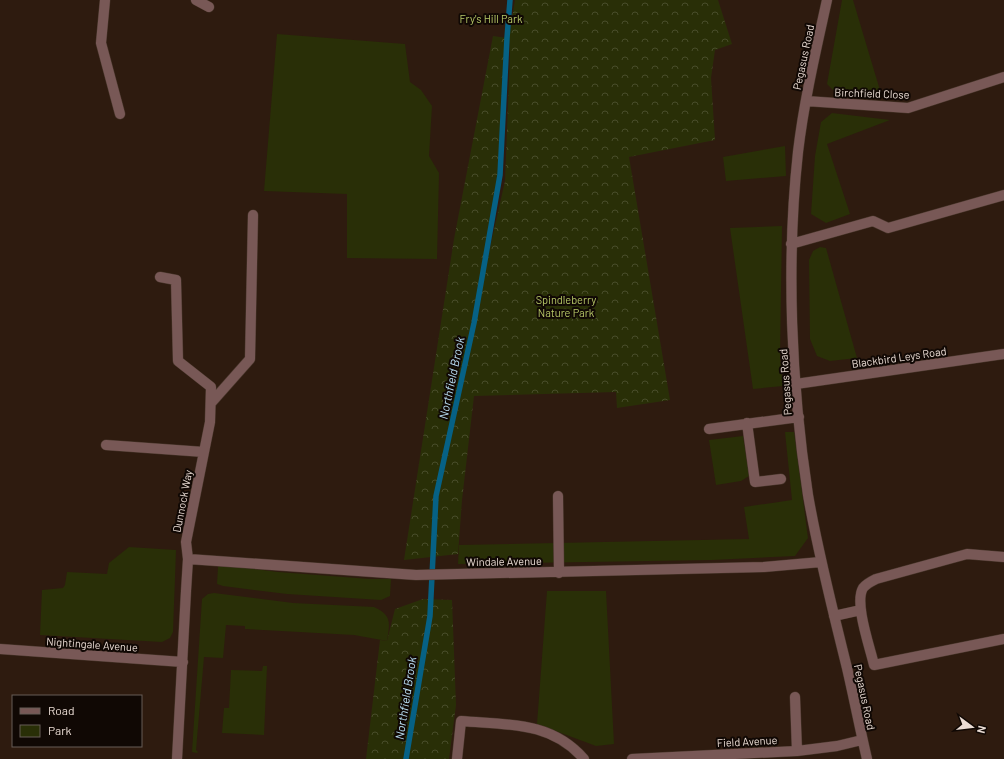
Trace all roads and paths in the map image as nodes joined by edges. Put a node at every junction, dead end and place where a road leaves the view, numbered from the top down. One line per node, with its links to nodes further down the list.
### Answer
1 (105, 0): 7 (street)
2 (196, 0): 4 (street)
3 (827, 0): 6 (street, Pegasus Road)
4 (209, 7)
5 (1004, 77): 6 (street, Birchfield Close)
6 (806, 102): 10 (street, Pegasus Road)
7 (120, 114)
8 (1004, 195): 10 (street)
9 (253, 215): 14 (street)
10 (791, 244): 13 (street, Pegasus Road)
11 (160, 277): 14 (street, Dunnock Way)
12 (1004, 354): 13 (street, Blackbird Leys Road)
13 (796, 384): 15 (street, Pegasus Road)
14 (211, 403): 19 (street, Dunnock Way)
15 (800, 417): 16 (street); 24 (street, Pegasus Road)
16 (747, 423): 17 (street); 20 (street)
17 (709, 429)
18 (106, 445): 19 (street)
19 (204, 452): 23 (street, Dunnock Way)
20 (781, 479)
21 (558, 496): 25 (street)
22 (1004, 557): 26 (street)
23 (188, 559): 25 (street, Windale Avenue); 30 (street, Dunnock Way)
24 (821, 562): 25 (street, Windale Avenue); 27 (street, Pegasus Road)
25 (559, 573)
26 (861, 610): 27 (street); 28 (street)
27 (834, 616): 32 (street, Pegasus Road)
28 (1004, 639)
29 (0, 650): 30 (street, Nightingale Avenue)
30 (183, 662): 34 (street, Dunnock Way)
31 (796, 697): 33 (street)
32 (862, 740): 33 (street, Field Avenue); 38 (street, Pegasus Road)
33 (797, 751): 37 (street, Field Avenue)
34 (177, 759)
35 (457, 759): 36 (street)
36 (584, 759)
37 (632, 759)
38 (866, 759)

